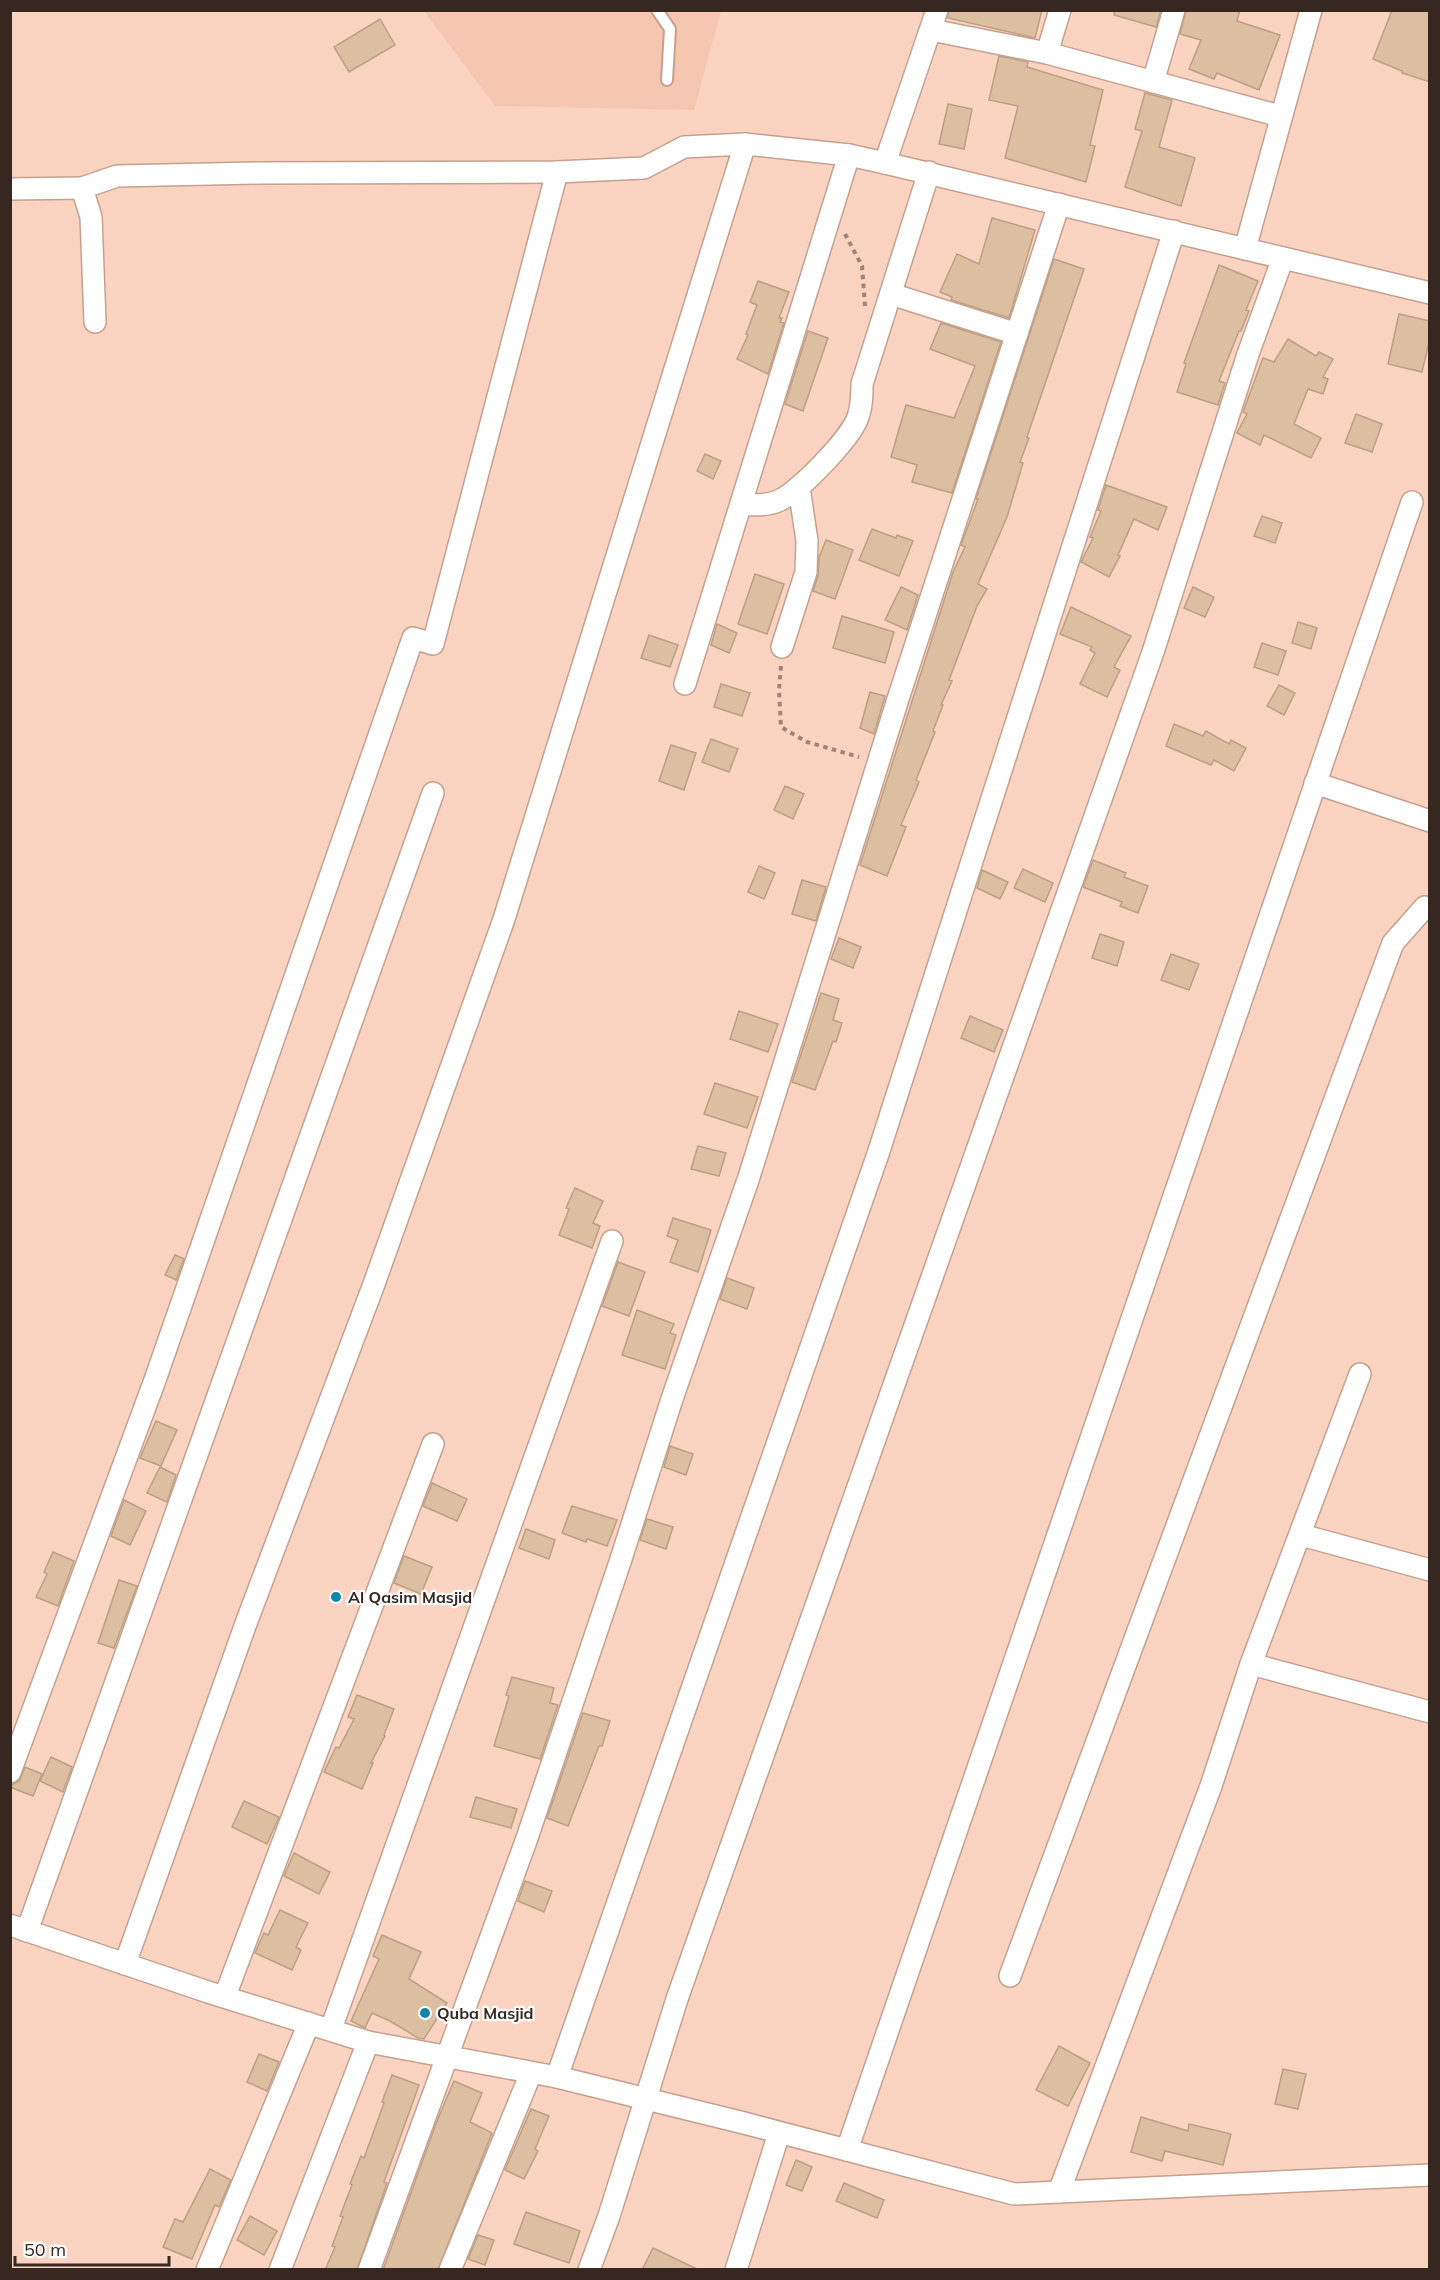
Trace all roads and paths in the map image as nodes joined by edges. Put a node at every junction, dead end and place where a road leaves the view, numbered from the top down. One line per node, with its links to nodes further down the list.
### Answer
1 (657, 10): 7 (lane)
2 (1060, 10): 6 (street)
3 (1174, 10): 8 (street)
4 (1311, 10): 9 (street)
5 (934, 20): 6 (street); 12 (street)
6 (1047, 53): 8 (street)
7 (667, 80)
8 (1153, 82): 9 (street)
9 (1280, 116): 20 (street)
10 (746, 144): 11 (street); 13 (street); 46 (street)
11 (849, 155): 12 (street); 29 (street)
12 (885, 163): 14 (street)
13 (557, 172): 15 (street); 44 (street)
14 (929, 172): 17 (street); 23 (street)
15 (82, 188): 16 (street); 25 (street)
16 (10, 189)
17 (1059, 204): 19 (street); 26 (street)
18 (841, 228): 24 (path)
19 (1174, 231): 20 (street); 54 (street)
20 (1245, 249): 21 (street)
21 (1283, 258): 22 (street); 55 (street)
22 (1430, 293)
23 (891, 294): 26 (street); 27 (street)
24 (865, 310)
25 (94, 322)
26 (1017, 334): 32 (street)
27 (799, 487): 29 (street); 30 (street)
28 (1412, 502): 33 (street)
29 (741, 504): 31 (street)
30 (783, 647): 32 (path)
31 (685, 684)
32 (877, 767): 52 (street)
33 (1316, 783): 35 (street); 57 (street)
34 (433, 794): 45 (street)
35 (1430, 821)
36 (1428, 907): 47 (street)
37 (612, 1240): 50 (street)
38 (1360, 1374): 40 (street)
39 (433, 1444): 48 (street)
40 (1301, 1535): 41 (street); 42 (street)
41 (1430, 1570)
42 (1251, 1664): 43 (street); 59 (street)
43 (1430, 1712)
44 (10, 1772)
45 (19, 1928): 46 (street)
46 (125, 1964): 48 (street)
47 (1010, 1976)
48 (225, 1996): 49 (street)
49 (309, 2023): 50 (street); 60 (street)
50 (331, 2029): 51 (street)
51 (368, 2042): 52 (street); 61 (street)
52 (446, 2057): 53 (street); 62 (street)
53 (531, 2073): 54 (street); 63 (street)
54 (557, 2077): 55 (street)
55 (646, 2099): 56 (street); 64 (street)
56 (779, 2133): 57 (street); 65 (street)
57 (847, 2150): 59 (street)
58 (1430, 2175): 59 (street)
59 (1059, 2192)
60 (207, 2270)
61 (280, 2270)
62 (369, 2270)
63 (450, 2270)
64 (589, 2270)
65 (736, 2270)

